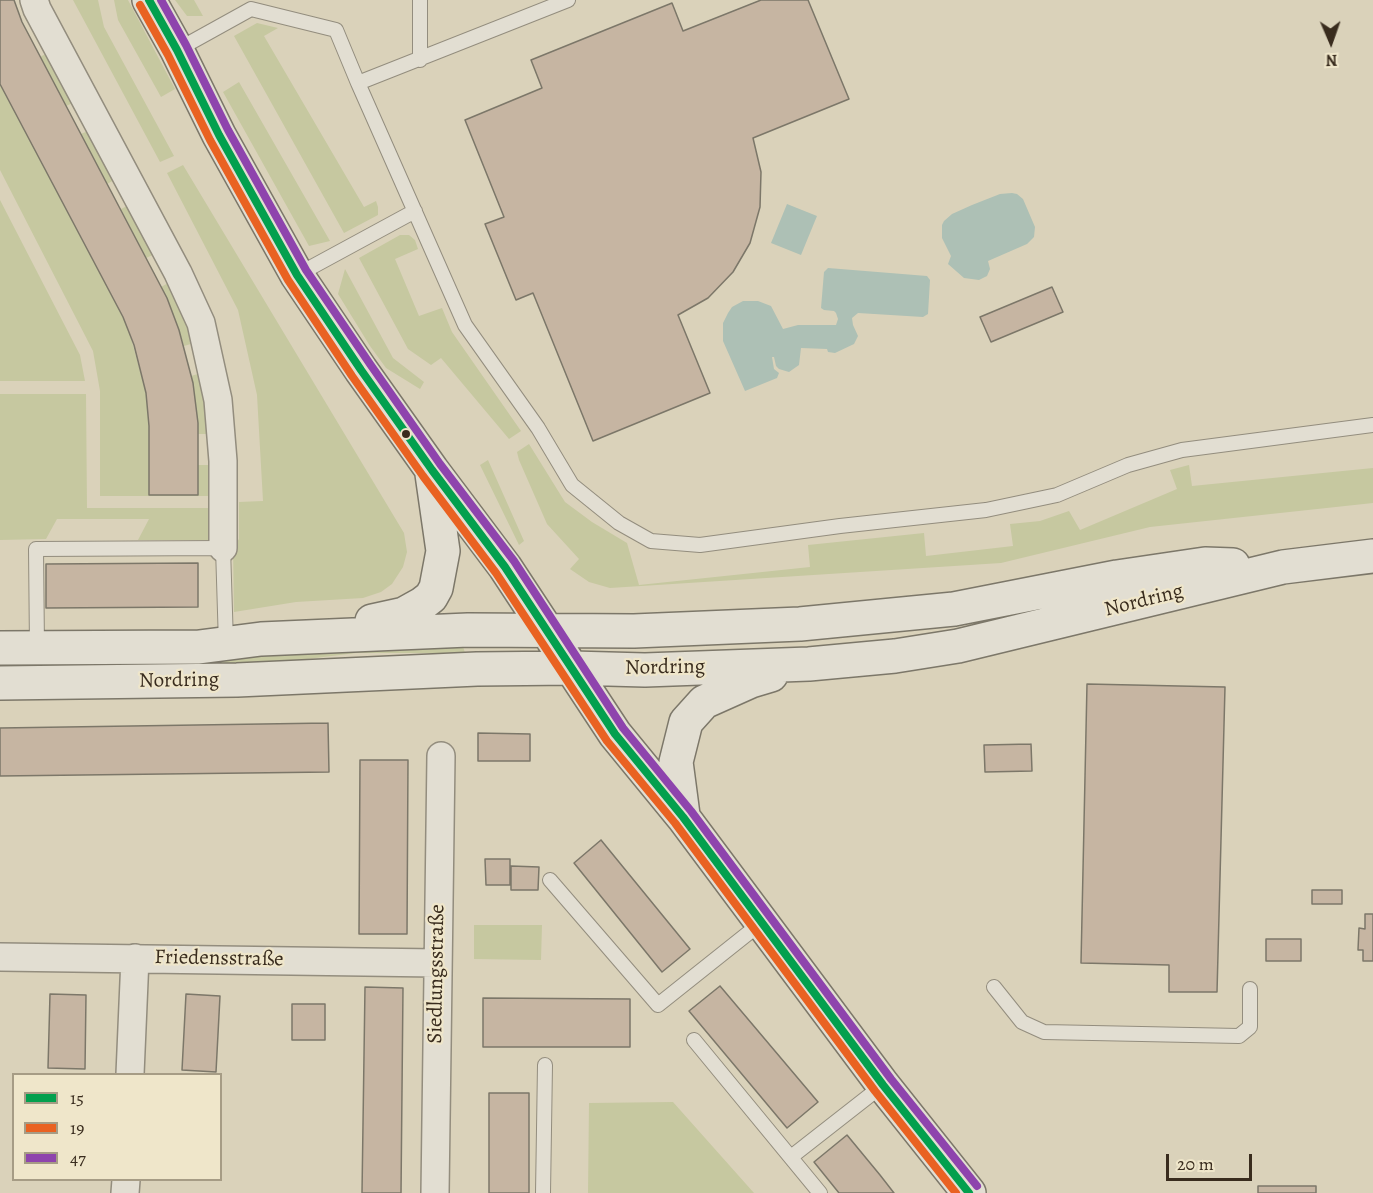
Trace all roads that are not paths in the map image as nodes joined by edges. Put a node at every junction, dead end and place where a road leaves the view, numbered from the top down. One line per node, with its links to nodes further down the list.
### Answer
1 (34, 0): 12 (street)
2 (149, 0): 5 (main road)
3 (420, 0): 6 (lane)
4 (568, 0): 6 (lane)
5 (177, 50): 7 (lane); 9 (main road)
6 (420, 60): 7 (lane)
7 (358, 84): 8 (lane)
8 (415, 212): 9 (lane); 10 (lane)
9 (297, 275): 11 (main road)
10 (1373, 425)
11 (432, 470): 15 (main road); 16 (main road)
12 (223, 548): 17 (lane); 18 (lane)
13 (1373, 556): 14 (main road, Nordring)
14 (1283, 567): 15 (main road, Nordring); 20 (main road, Nordring)
15 (547, 630): 16 (main road, Nordring); 21 (main road)
16 (261, 639): 17 (main road, Nordring)
17 (226, 644): 18 (main road, Nordring)
18 (37, 647): 19 (main road, Nordring)
19 (0, 648)
20 (809, 664): 21 (main road, Nordring); 24 (main road)
21 (572, 668): 22 (main road, Nordring); 24 (main road)
22 (0, 682)
23 (441, 756): 29 (street, Siedlungsstraße)
24 (683, 817): 26 (main road)
25 (550, 880): 26 (lane)
26 (761, 922): 35 (main road)
27 (0, 957): 28 (street, Friedensstraße)
28 (135, 958): 29 (street, Friedensstraße); 34 (street)
29 (437, 963): 37 (street, Siedlungsstraße)
30 (994, 987): 31 (lane)
31 (1250, 989)
32 (694, 1040): 36 (lane)
33 (545, 1065): 38 (lane)
34 (130, 1073)
35 (883, 1085): 36 (lane); 40 (main road)
36 (791, 1157): 39 (lane)
37 (435, 1193)
38 (543, 1193)
39 (820, 1193)
40 (969, 1193)

